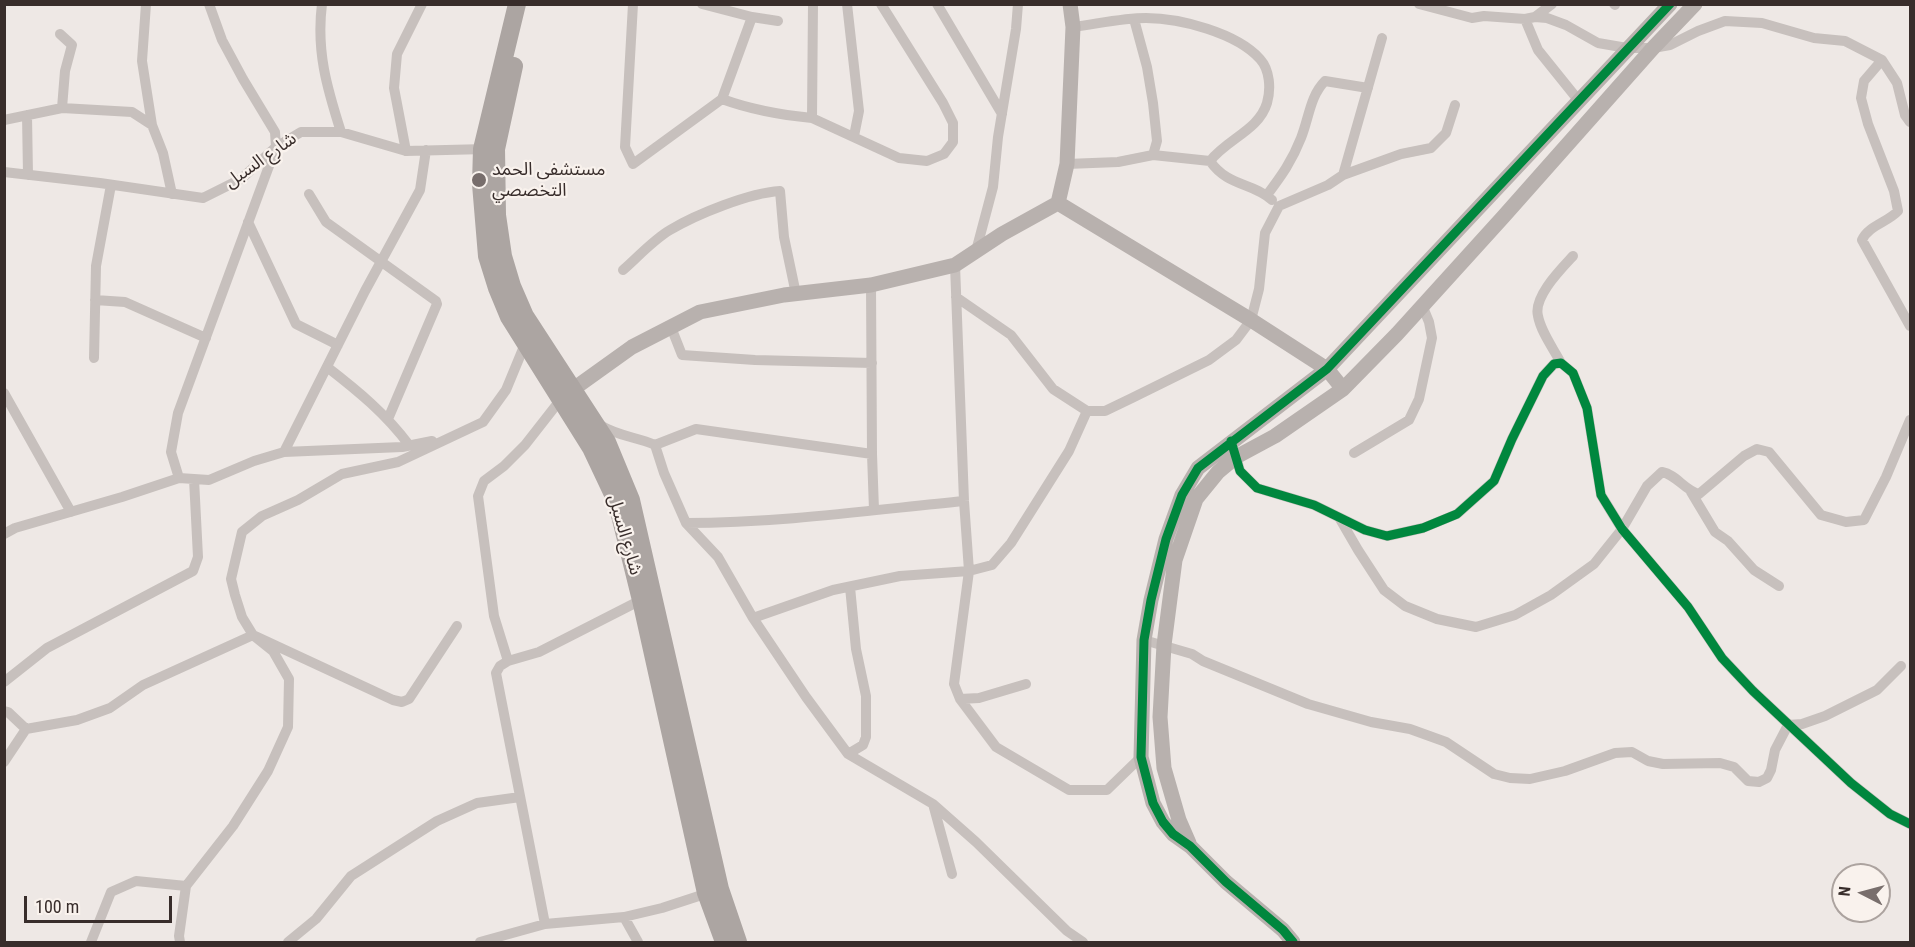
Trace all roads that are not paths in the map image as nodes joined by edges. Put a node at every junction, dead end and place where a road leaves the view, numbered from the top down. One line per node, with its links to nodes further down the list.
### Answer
1 (146, 4): 39 (street)
2 (209, 4): 42 (street)
3 (322, 4): 40 (street)
4 (422, 4): 44 (street)
5 (517, 4): 43 (main road, شارع السبل)
6 (528, 4): 43 (main road, شارع السبل)
7 (633, 4): 30 (street)
8 (702, 4): 19 (street)
9 (813, 4): 36 (street)
10 (847, 4): 41 (street)
11 (881, 4): 41 (street)
12 (937, 4): 34 (street)
13 (1018, 4): 34 (street)
14 (1070, 4): 23 (street)
15 (1419, 4): 20 (street)
16 (1552, 4): 20 (street)
17 (1670, 4): 26 (street)
18 (1695, 4): 27 (street)
19 (752, 17): 22 (street); 30 (street)
20 (1530, 18): 26 (street); 31 (street)
21 (1134, 19): 23 (street); 46 (street); 47 (street)
22 (778, 21)
23 (1073, 27): 48 (street)
24 (60, 34): 33 (street)
25 (1382, 38): 29 (street)
26 (1628, 48): 27 (street); 31 (street)
27 (1653, 48): 28 (street); 68 (street)
28 (1881, 60): 38 (street); 70 (street)
29 (1368, 88): 51 (street); 55 (street)
30 (722, 99): 36 (street)
31 (1579, 101): 79 (street)
32 (1455, 105): 51 (street)
33 (62, 108): 35 (street); 39 (street)
34 (1002, 114): 59 (street)
35 (27, 115): 37 (street); 50 (street)
36 (812, 118): 41 (street)
37 (4, 120)
38 (1911, 122)
39 (152, 125): 53 (street)
40 (341, 132): 42 (street, شارع السبل); 44 (street, شارع السبل)
41 (854, 136)
42 (276, 147): 53 (street, شارع السبل); 58 (street)
43 (489, 149): 45 (street, شارع السبل); 73 (main road, شارع السبل); 82 (main road, شارع السبل)
44 (406, 150): 45 (street, شارع السبل)
45 (426, 150): 61 (street)
46 (1153, 155): 47 (street); 48 (street)
47 (1210, 161): 55 (street)
48 (1067, 164): 56 (street)
49 (4, 172): 50 (street, شارع السبل)
50 (28, 175): 52 (street, شارع السبل)
51 (1343, 175): 57 (street)
52 (111, 185): 53 (street, شارع السبل); 67 (street)
53 (172, 194)
54 (309, 194): 61 (street)
55 (1266, 195): 57 (street)
56 (1058, 203): 59 (street); 69 (street)
57 (1279, 206): 69 (street)
58 (249, 222): 72 (street); 74 (street)
59 (976, 251): 62 (street)
60 (1573, 256): 77 (street)
61 (381, 261): 74 (street); 84 (street)
62 (955, 265): 64 (street); 66 (street)
63 (623, 270): 65 (street)
64 (871, 285): 65 (street); 76 (street)
65 (796, 294): 71 (street)
66 (956, 297): 83 (street); 98 (street)
67 (95, 300): 72 (street); 75 (street)
68 (1422, 304): 80 (street); 92 (street)
69 (1251, 320): 79 (street); 83 (street)
70 (1911, 326)
71 (671, 327): 76 (street); 82 (street)
72 (206, 339): 95 (street)
73 (525, 344): 82 (main road, شارع السبل); 87 (street)
74 (338, 345): 78 (street)
75 (94, 358)
76 (872, 363): 93 (street)
77 (1561, 363): 101 (street); 103 (street)
78 (327, 367): 84 (street); 91 (street)
79 (1327, 369): 80 (street); 88 (street)
80 (1342, 388): 94 (street)
81 (4, 393): 100 (street)
82 (567, 394): 85 (main road, شارع السبل); 108 (main road, شارع السبل); 114 (street)
83 (1086, 411): 105 (street)
84 (388, 419): 90 (street)
85 (592, 420): 89 (street); 131 (main road, شارع السبل)
86 (1911, 420): 97 (street)
87 (447, 439): 90 (street); 111 (street)
88 (1231, 441): 94 (street); 112 (street)
89 (655, 445): 93 (street); 102 (street)
90 (409, 446): 91 (street)
91 (284, 452): 96 (street)
92 (1354, 453)
93 (872, 454): 99 (street)
94 (1236, 457): 101 (street); 113 (street)
95 (179, 478): 96 (street); 100 (street)
96 (194, 479): 116 (street)
97 (1691, 492): 103 (street); 106 (street)
98 (964, 501): 99 (street); 105 (street)
99 (874, 510): 102 (street)
100 (71, 512): 104 (street)
101 (1339, 518): 103 (street)
102 (686, 523): 109 (street)
103 (1622, 530): 120 (street)
104 (4, 534)
105 (969, 571): 107 (street); 118 (street)
106 (1779, 586)
107 (850, 587): 109 (street); 122 (street)
108 (641, 600): 114 (street); 131 (main road, شارع السبل)
109 (753, 618): 122 (street)
110 (457, 626): 111 (street)
111 (253, 635): 121 (street); 130 (street)
112 (1144, 640): 113 (street); 123 (street)
113 (1164, 645): 120 (street); 128 (street)
114 (508, 661): 125 (street)
115 (1901, 666): 120 (street)
116 (4, 682)
117 (1026, 684): 118 (street)
118 (960, 699): 123 (street)
119 (4, 711): 121 (street)
120 (1788, 725): 127 (street)
121 (26, 729): 124 (street)
122 (848, 754): 126 (street)
123 (1141, 757): 128 (street)
124 (4, 762)
125 (520, 797): 133 (street); 136 (street)
126 (933, 804): 129 (street); 141 (street)
127 (1911, 824)
128 (1190, 846): 142 (street)
129 (952, 874)
130 (186, 885): 134 (street); 135 (street)
131 (713, 891): 132 (street); 139 (main road, شارع السبل); 140 (main road, شارع السبل)
132 (624, 916): 133 (street); 138 (street)
133 (545, 924): 137 (street)
134 (91, 942)
135 (180, 942)
136 (288, 942)
137 (480, 942)
138 (638, 942)
139 (724, 942)
140 (738, 942)
141 (1083, 942)
142 (1293, 942)

